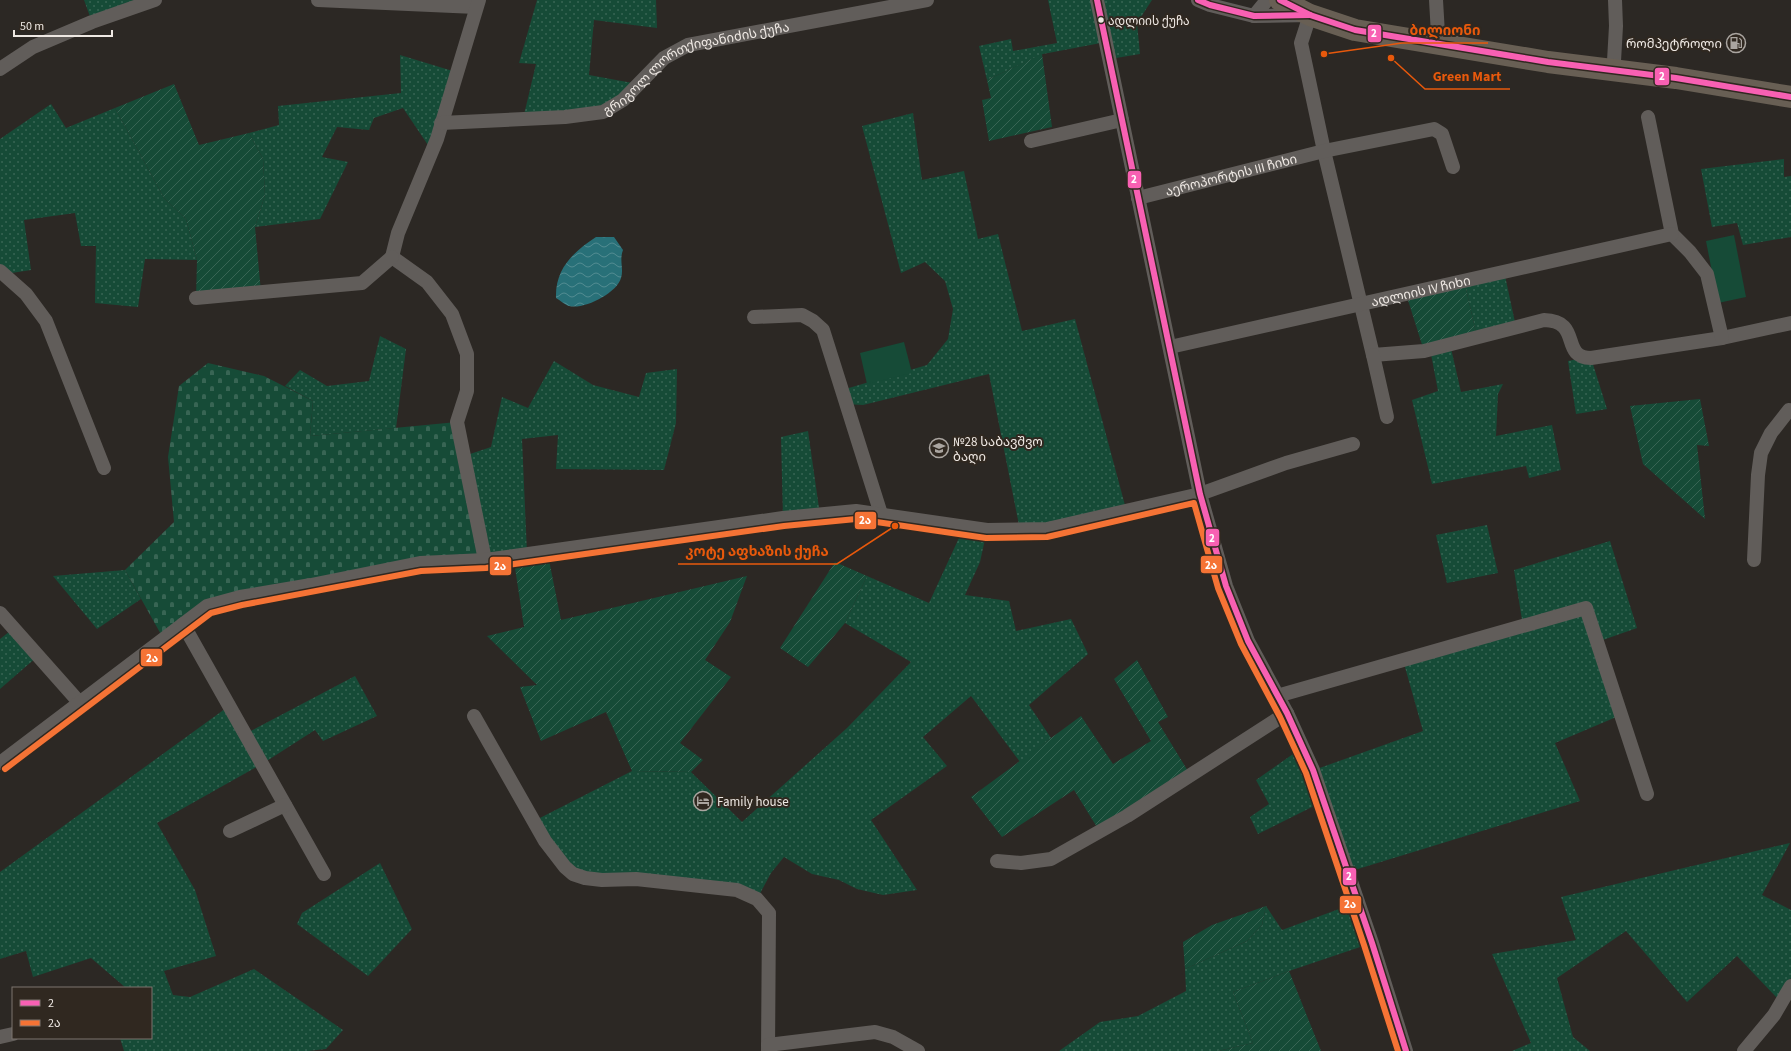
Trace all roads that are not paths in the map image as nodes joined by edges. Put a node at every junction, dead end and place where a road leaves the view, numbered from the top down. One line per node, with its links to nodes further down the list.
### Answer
1 (155, 0): 15 (street)
2 (318, 0): 10 (street)
3 (927, 0): 20 (street, გრიგოლ ლორთქიფანიძის ქუჩა)
4 (1097, 0): 19 (street)
5 (1198, 0): 12 (street)
6 (1267, 0): 12 (street)
7 (1280, 0): 11 (highway)
8 (1436, 0): 13 (street)
9 (1615, 0): 14 (street)
10 (478, 4): 20 (street)
11 (1306, 8): 12 (street); 13 (highway); 17 (highway); 22 (street)
12 (1254, 16)
13 (1438, 34): 14 (highway)
14 (1614, 61): 16 (highway)
15 (0, 69)
16 (1791, 85)
17 (1791, 97)
18 (1648, 117): 25 (street)
19 (1122, 120): 21 (street); 24 (street)
20 (441, 123): 26 (street)
21 (1031, 141)
22 (1324, 151): 23 (street, აეროპორტის III ჩიხი); 24 (street, აეროპორტის III ჩიხი); 29 (street)
23 (1453, 167)
24 (1138, 198): 33 (street)
25 (1672, 234): 29 (street, ადლიის IV ჩიხი); 32 (street)
26 (392, 257): 28 (street); 41 (street)
27 (0, 271): 38 (street)
28 (196, 298)
29 (1360, 304): 33 (street, ადლიის IV ჩიხი); 34 (street)
30 (754, 317): 40 (street)
31 (1791, 323): 32 (street)
32 (1722, 338): 34 (street)
33 (1170, 347): 39 (street)
34 (1373, 355): 36 (street)
35 (1790, 409): 42 (street)
36 (1387, 418)
37 (1352, 444): 39 (street)
38 (104, 468)
39 (1200, 494): 40 (street); 45 (street)
40 (881, 514): 41 (street)
41 (485, 560): 44 (street)
42 (1754, 560)
43 (0, 613): 46 (street)
44 (183, 624): 46 (street); 51 (street)
45 (1277, 696): 47 (street); 50 (street)
46 (79, 702): 49 (street)
47 (1287, 713): 53 (street); 60 (street)
48 (474, 716): 58 (street)
49 (0, 763)
50 (1647, 794)
51 (285, 805): 52 (street); 54 (street)
52 (230, 831)
53 (997, 861)
54 (324, 874)
55 (1791, 986): 61 (street)
56 (12, 1034): 57 (street)
57 (0, 1037)
58 (768, 1048): 59 (street)
59 (918, 1051)
60 (1406, 1051)
61 (1744, 1051)

